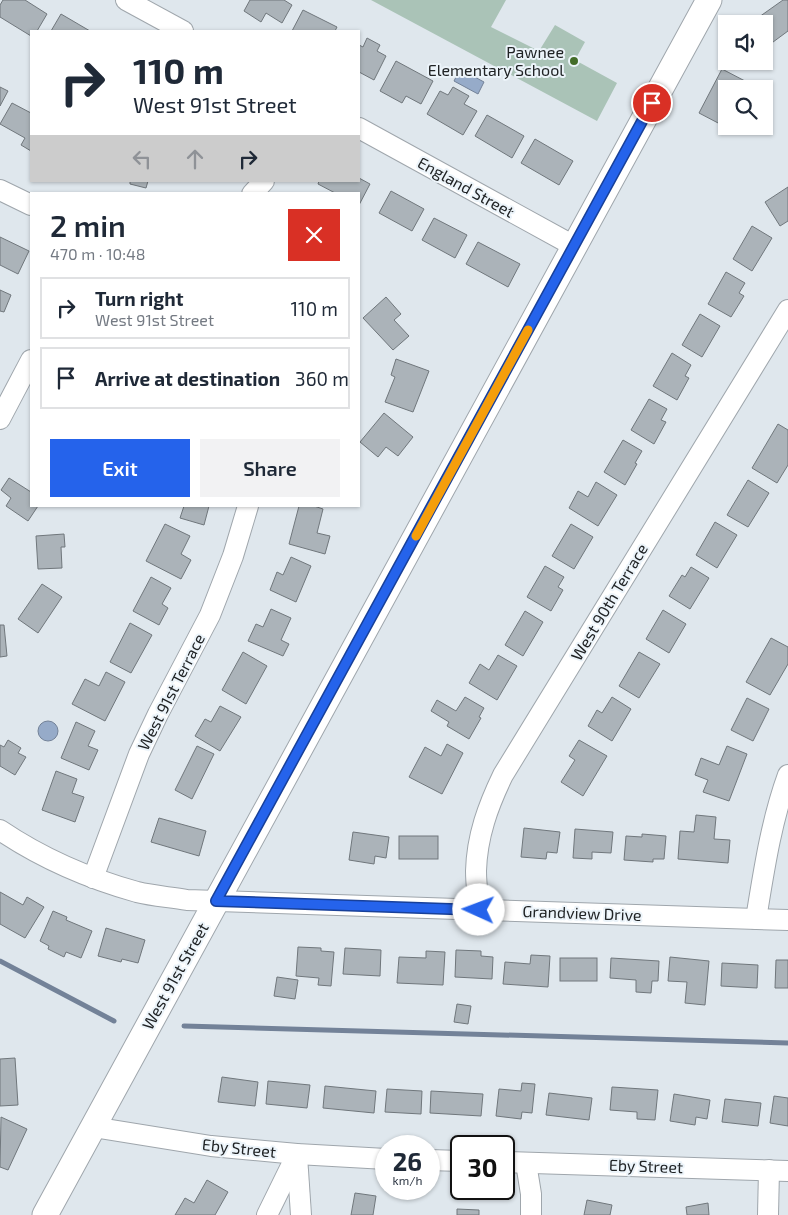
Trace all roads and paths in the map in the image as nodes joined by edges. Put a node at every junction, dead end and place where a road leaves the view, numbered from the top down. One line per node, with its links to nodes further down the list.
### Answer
1 (126, 0): 3 (street)
2 (709, 0): 9 (street, West 91st Street)
3 (181, 30)
4 (360, 129): 9 (street, England Street)
5 (263, 182): 7 (street)
6 (0, 190): 8 (street)
7 (254, 192)
8 (30, 205)
9 (574, 246): 17 (street, West 91st Street)
10 (788, 310): 18 (street, West 90th Terrace)
11 (30, 362): 12 (street)
12 (0, 419)
13 (248, 507): 16 (street, West 91st Terrace)
14 (788, 775): 19 (street)
15 (0, 830): 16 (street, Grandview Drive)
16 (93, 878): 17 (street, Grandview Drive)
17 (216, 901): 18 (street, Grandview Drive); 21 (street, West 91st Street)
18 (479, 910): 19 (street, Grandview Drive)
19 (756, 919): 20 (street, Grandview Drive)
20 (788, 920)
21 (93, 1127): 22 (street, Eby Street); 27 (street, West 91st Street)
22 (297, 1154): 23 (street, Eby Street); 28 (street); 29 (street)
23 (375, 1158)
24 (515, 1162): 25 (street, Eby Street)
25 (526, 1163): 26 (street, Eby Street); 30 (street)
26 (778, 1171): 31 (street)
27 (45, 1215)
28 (268, 1215)
29 (301, 1215)
30 (531, 1215)
31 (768, 1215)

